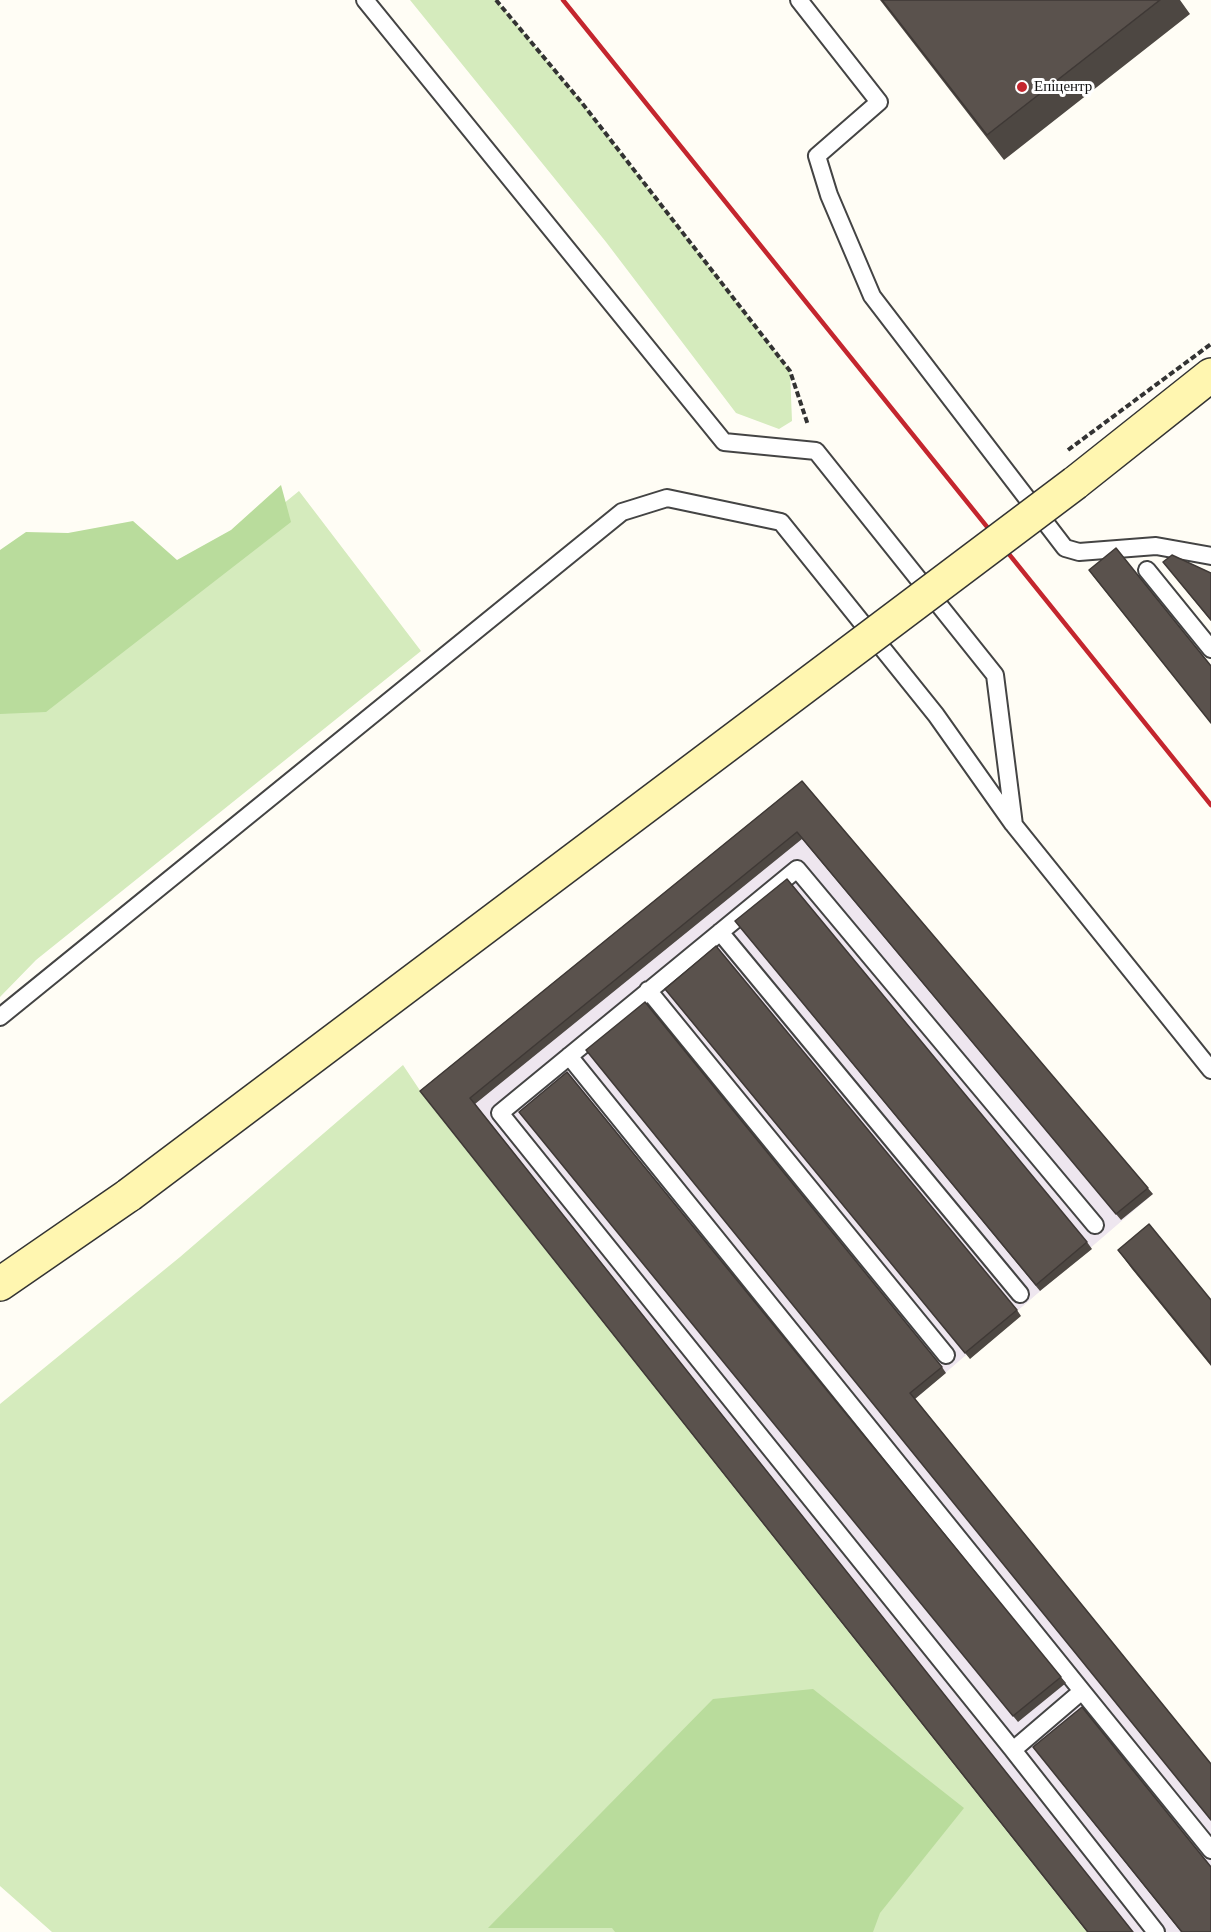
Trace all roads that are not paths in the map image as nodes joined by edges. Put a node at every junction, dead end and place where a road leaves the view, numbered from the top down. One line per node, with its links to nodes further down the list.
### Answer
1 (365, 0): 7 (lane)
2 (799, 0): 4 (lane)
3 (1211, 375): 14 (street, bridge)
4 (1211, 556)
5 (1147, 570): 6 (lane)
6 (1211, 649)
7 (1014, 825): 10 (lane); 12 (lane)
8 (720, 932): 9 (lane); 13 (lane); 15 (lane)
9 (648, 990): 11 (lane); 16 (lane)
10 (0, 1017)
11 (569, 1056): 17 (lane); 18 (lane)
12 (1211, 1070)
13 (1095, 1226)
14 (0, 1284)
15 (1020, 1294)
16 (946, 1355)
17 (1082, 1691): 18 (lane); 19 (lane)
18 (1012, 1750): 20 (lane)
19 (1211, 1850)
20 (1156, 1932)

